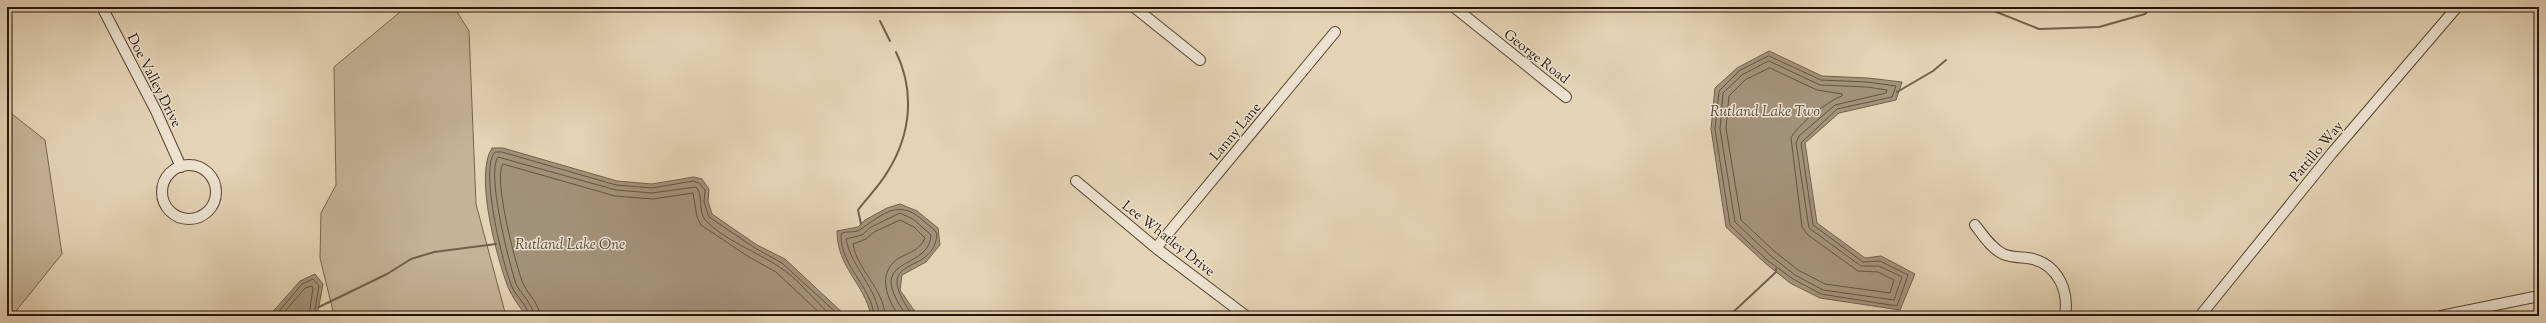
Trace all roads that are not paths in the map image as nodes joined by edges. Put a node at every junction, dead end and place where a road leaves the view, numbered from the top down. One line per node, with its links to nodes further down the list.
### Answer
1 (102, 7): 8 (street, Doe Valley Drive)
2 (1134, 7): 6 (street)
3 (1454, 7): 7 (street, George Road)
4 (2457, 7): 15 (street, Pattillo Way)
5 (1336, 32): 11 (street, Lanny Lane)
6 (1200, 60)
7 (1566, 97)
8 (181, 167): 8 (street)
9 (1076, 181): 11 (street, Lee Whatley Drive)
10 (1975, 225): 14 (street)
11 (1156, 248): 13 (street, Lee Whatley Drive)
12 (2539, 296): 16 (street)
13 (1246, 316)
14 (2065, 316)
15 (2200, 316)
16 (2441, 316)

